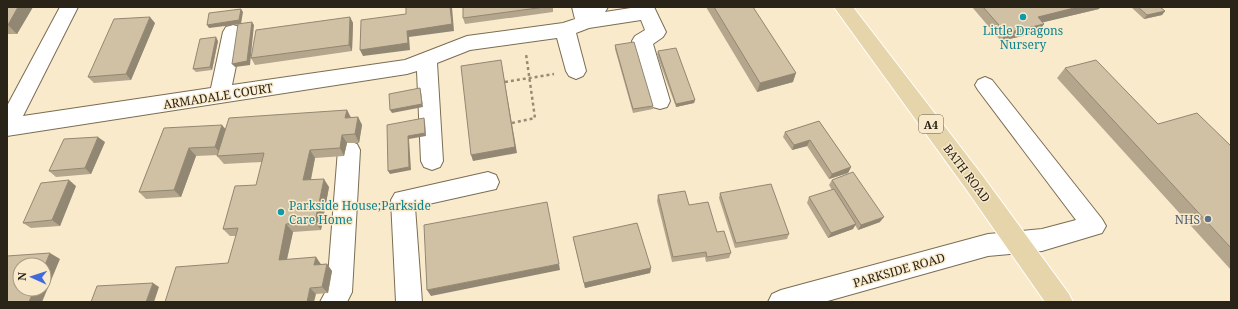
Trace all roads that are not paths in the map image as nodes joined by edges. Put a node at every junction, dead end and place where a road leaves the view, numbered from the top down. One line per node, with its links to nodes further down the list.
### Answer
1 (69, 7): 12 (street)
2 (599, 7): 4 (street)
3 (843, 7): 16 (main road, BATH ROAD / A4)
4 (583, 14): 5 (street, ARMADALE COURT); 11 (street, ARMADALE COURT)
5 (565, 30): 7 (street, ARMADALE COURT); 8 (street)
6 (233, 32): 10 (street)
7 (427, 60): 10 (street, ARMADALE COURT); 14 (street)
8 (576, 71)
9 (985, 85): 16 (street, PARKSIDE ROAD)
10 (220, 96): 12 (street, ARMADALE COURT)
11 (660, 101)
12 (7, 127)
13 (349, 150): 17 (street)
14 (432, 161)
15 (488, 182): 18 (street)
16 (1017, 242): 19 (street, PARKSIDE ROAD); 20 (main road, BATH ROAD / A4)
17 (333, 302)
18 (409, 302)
19 (781, 302)
20 (1060, 302)

